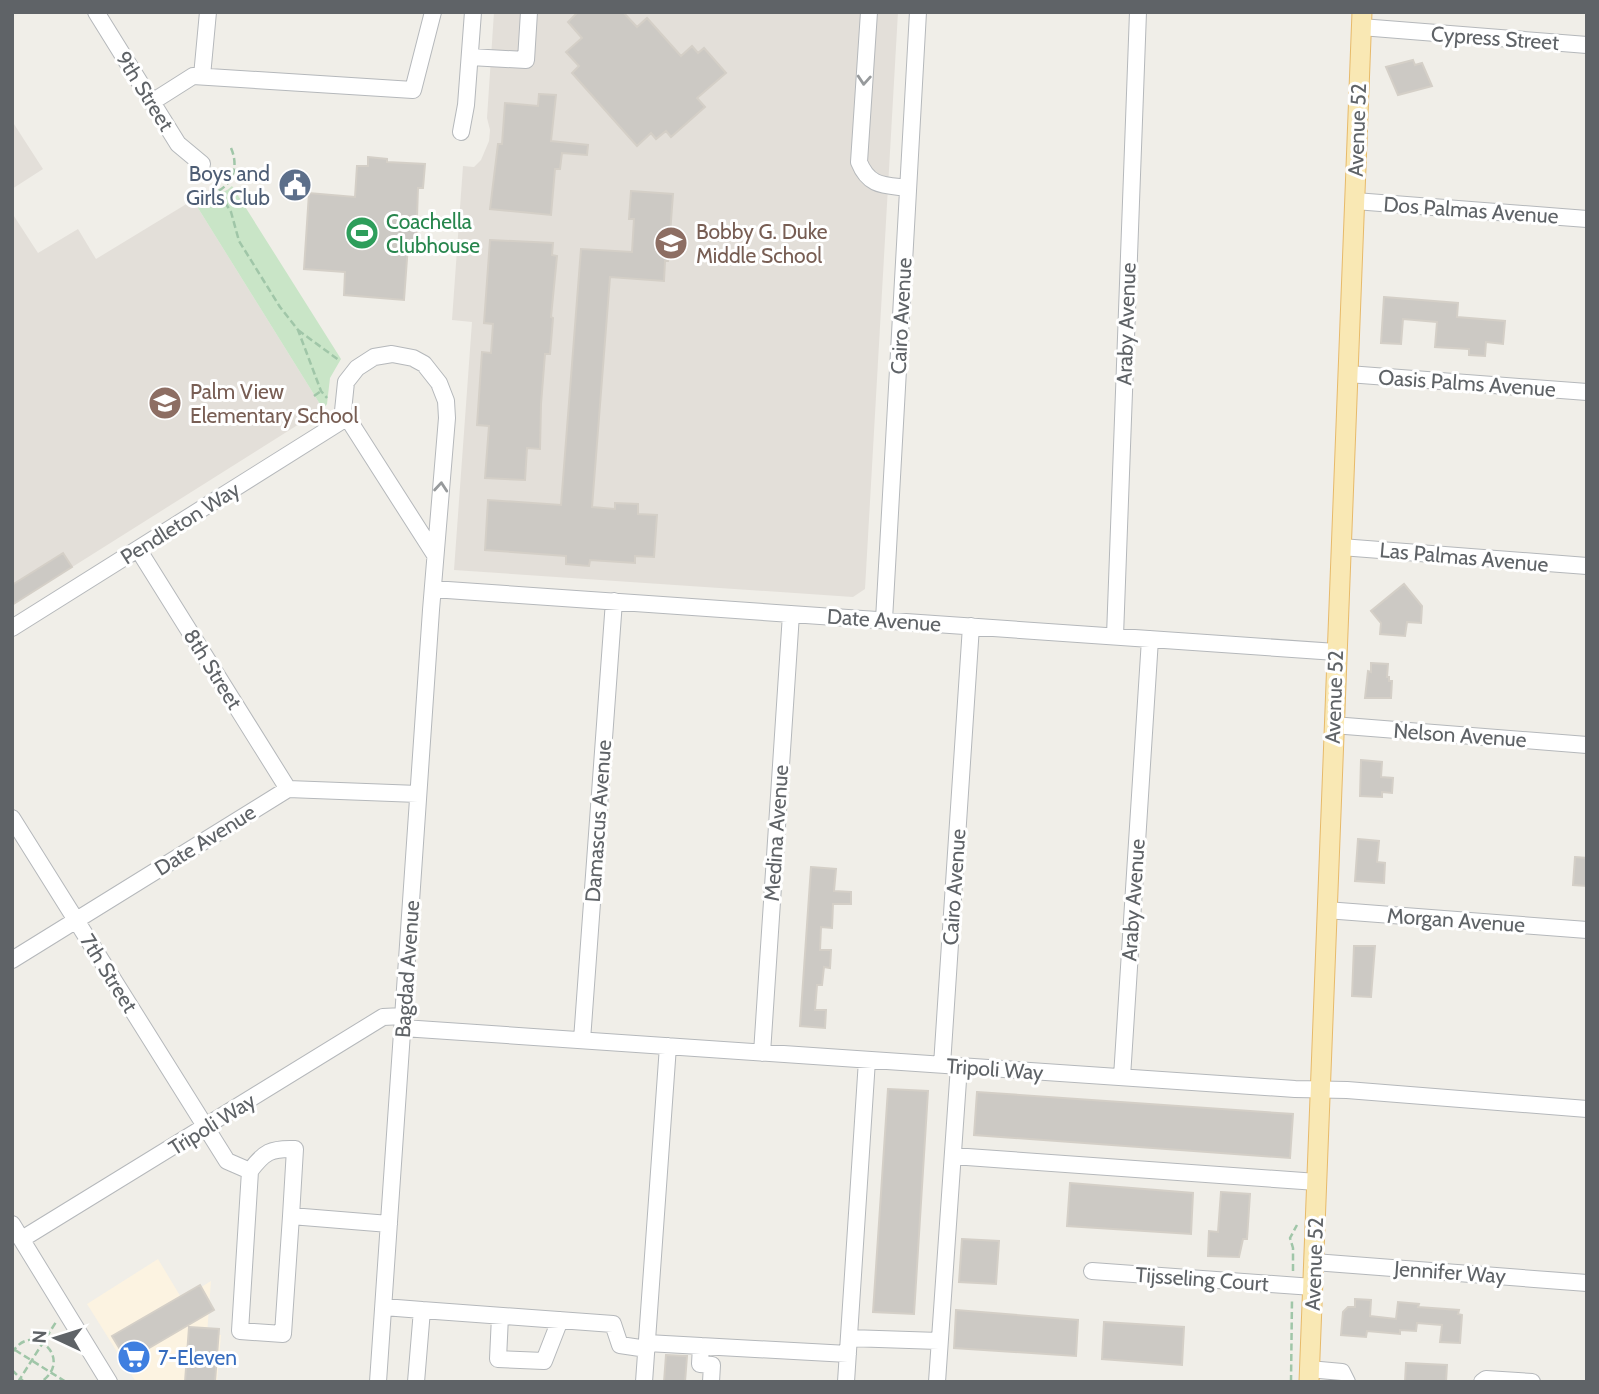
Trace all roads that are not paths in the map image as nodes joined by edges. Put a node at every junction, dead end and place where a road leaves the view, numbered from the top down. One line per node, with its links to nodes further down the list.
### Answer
1 (96, 12): 13 (street, 9th Street)
2 (208, 12): 12 (street)
3 (433, 12): 12 (street)
4 (473, 12): 11 (street)
5 (529, 12): 11 (street)
6 (869, 12): 16 (street, one-way to 16)
7 (918, 12): 16 (street, Cairo Avenue)
8 (1138, 12): 32 (street, Araby Avenue)
9 (1361, 20): 10 (street, Cypress Street); 17 (main road, Avenue 52)
10 (1587, 45)
11 (470, 57): 14 (street)
12 (202, 76): 13 (street)
13 (152, 102): 15 (street, 9th Street)
14 (461, 132)
15 (202, 164)
16 (908, 188): 29 (street, Cairo Avenue)
17 (1355, 201): 18 (street, Dos Palmas Avenue); 19 (main road, Avenue 52)
18 (1587, 219)
19 (1348, 374): 20 (street, Oasis Palms Avenue); 22 (main road, Avenue 52)
20 (1587, 392)
21 (348, 417): 23 (street, Pendleton Way); 24 (street); 24 (street, Bagdad Avenue, one-way to 21)
22 (1341, 547): 25 (street, Las Palmas Avenue); 34 (main road, Avenue 52)
23 (138, 549): 31 (street, Pendleton Way); 37 (street, 8th Street)
24 (435, 555): 26 (street, Bagdad Avenue)
25 (1587, 566)
26 (433, 589): 27 (street, Date Avenue); 38 (street, Bagdad Avenue)
27 (614, 601): 28 (street, Date Avenue); 45 (street, Damascus Avenue)
28 (791, 614): 29 (street, Date Avenue); 47 (street, Medina Avenue)
29 (884, 620): 30 (street, Date Avenue)
30 (971, 626): 32 (street, Date Avenue); 49 (street, Cairo Avenue)
31 (12, 628)
32 (1115, 636): 33 (street, Date Avenue)
33 (1150, 639): 34 (street, Date Avenue); 51 (street, Araby Avenue)
34 (1336, 652): 35 (main road, Avenue 52)
35 (1333, 725): 36 (street, Nelson Avenue); 40 (main road, Avenue 52)
36 (1587, 745)
37 (288, 789): 38 (street); 41 (street, Date Avenue)
38 (418, 794): 44 (street, Bagdad Avenue)
39 (12, 818): 41 (street, 7th Street)
40 (1326, 910): 42 (street, Morgan Avenue); 52 (main road, Avenue 52)
41 (76, 920): 43 (street, Date Avenue); 54 (street, 7th Street)
42 (1587, 930)
43 (12, 960)
44 (403, 1022): 45 (street, Tripoli Way); 54 (street, Tripoli Way); 60 (street, Bagdad Avenue)
45 (582, 1040): 46 (street, Tripoli Way)
46 (668, 1046): 47 (street, Tripoli Way); 71 (street)
47 (762, 1053): 48 (street, Tripoli Way)
48 (867, 1060): 49 (street, Tripoli Way); 73 (street)
49 (942, 1065): 50 (street, Tripoli Way)
50 (959, 1066): 51 (street, Tripoli Way); 55 (street)
51 (1122, 1077): 52 (street, Tripoli Way)
52 (1320, 1090): 53 (street, Tripoli Way); 57 (main road, Avenue 52)
53 (1587, 1109)
54 (206, 1128): 56 (street, 7th Street); 61 (street, Tripoli Way)
55 (953, 1156): 57 (street); 70 (street)
56 (250, 1171): 58 (street); 58 (street)
57 (1317, 1182): 62 (main road, Avenue 52)
58 (291, 1216): 60 (street)
59 (12, 1224): 61 (street)
60 (389, 1224): 66 (street, Bagdad Avenue)
61 (22, 1240): 76 (street)
62 (1314, 1262): 64 (street, Jennifer Way); 65 (main road, Avenue 52)
63 (1092, 1271): 65 (street, Tijsseling Court)
64 (1587, 1283)
65 (1312, 1287): 74 (main road, Avenue 52)
66 (384, 1307): 67 (street); 75 (street, Bagdad Avenue)
67 (422, 1310): 68 (street); 78 (street)
68 (500, 1316): 69 (street); 69 (street)
69 (560, 1320): 71 (street)
70 (939, 1341): 73 (street); 82 (street)
71 (647, 1346): 72 (street); 79 (street)
72 (701, 1346): 73 (street); 80 (street)
73 (848, 1346): 81 (street)
74 (1309, 1375): 83 (street)
75 (378, 1381): 77 (street)
76 (109, 1382)
77 (396, 1382)
78 (416, 1382)
79 (644, 1382)
80 (711, 1382)
81 (846, 1382)
82 (937, 1382)
83 (1347, 1382)
84 (1482, 1382): 85 (street)
85 (1532, 1382)

